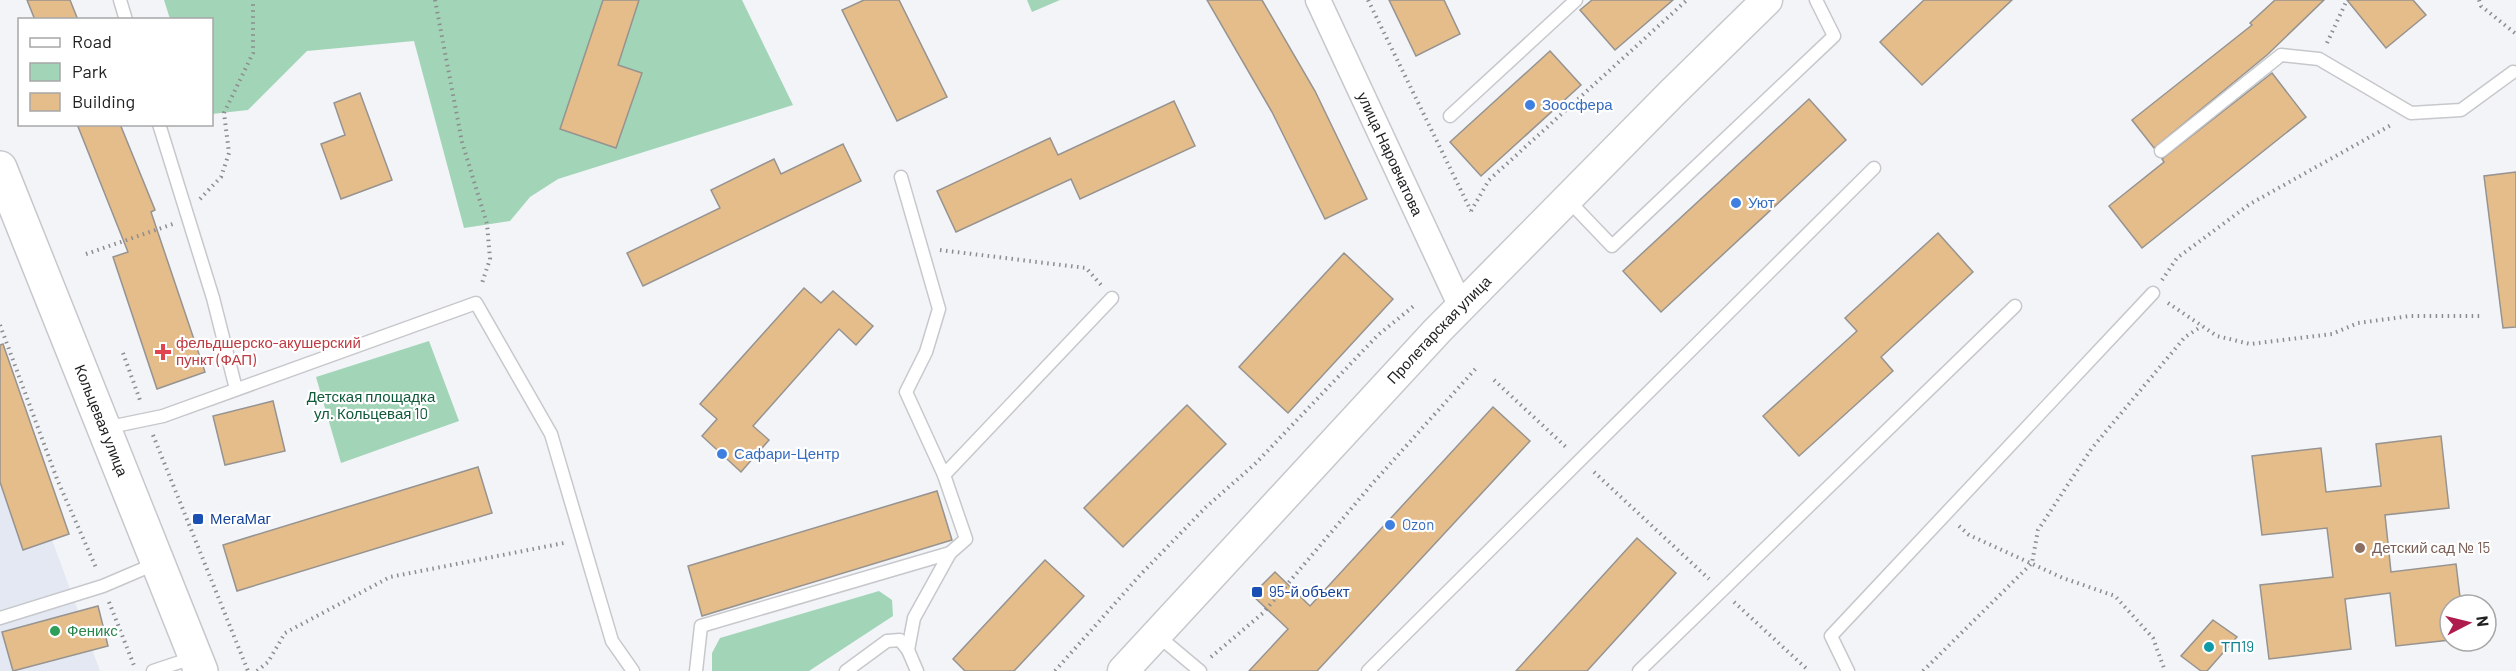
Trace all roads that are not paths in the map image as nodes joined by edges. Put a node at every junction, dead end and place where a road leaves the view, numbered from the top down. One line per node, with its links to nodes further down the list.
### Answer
1 (120, 0): 6 (lane)
2 (1318, 0): 18 (street, улица Наровчатова)
3 (1576, 0): 8 (lane)
4 (1767, 0): 14 (street, Пролетарская улица)
5 (1816, 0): 14 (lane)
6 (125, 18)
7 (2513, 72): 10 (lane)
8 (1450, 116)
9 (160, 126): 19 (lane)
10 (2161, 151)
11 (0, 168): 20 (main road, Кольцевая улица)
12 (1874, 168): 35 (lane)
13 (901, 177): 21 (lane)
14 (1567, 200): 18 (street, Пролетарская улица)
15 (2153, 293): 37 (lane)
16 (1112, 298): 21 (lane)
17 (2015, 306): 36 (lane)
18 (1461, 307): 25 (street, Пролетарская улица)
19 (236, 389): 20 (lane); 30 (lane)
20 (104, 428): 23 (main road, Кольцевая улица)
21 (944, 475): 22 (lane)
22 (950, 554): 26 (lane); 31 (lane)
23 (158, 562): 24 (lane); 27 (main road, Кольцевая улица)
24 (0, 618)
25 (1157, 635): 28 (lane); 34 (street, Пролетарская улица)
26 (908, 650): 32 (lane); 33 (lane)
27 (199, 664): 29 (lane)
28 (1198, 670)
29 (153, 671)
30 (633, 671)
31 (696, 671)
32 (846, 671)
33 (917, 671)
34 (1123, 671)
35 (1368, 671)
36 (1639, 671)
37 (1848, 671)

